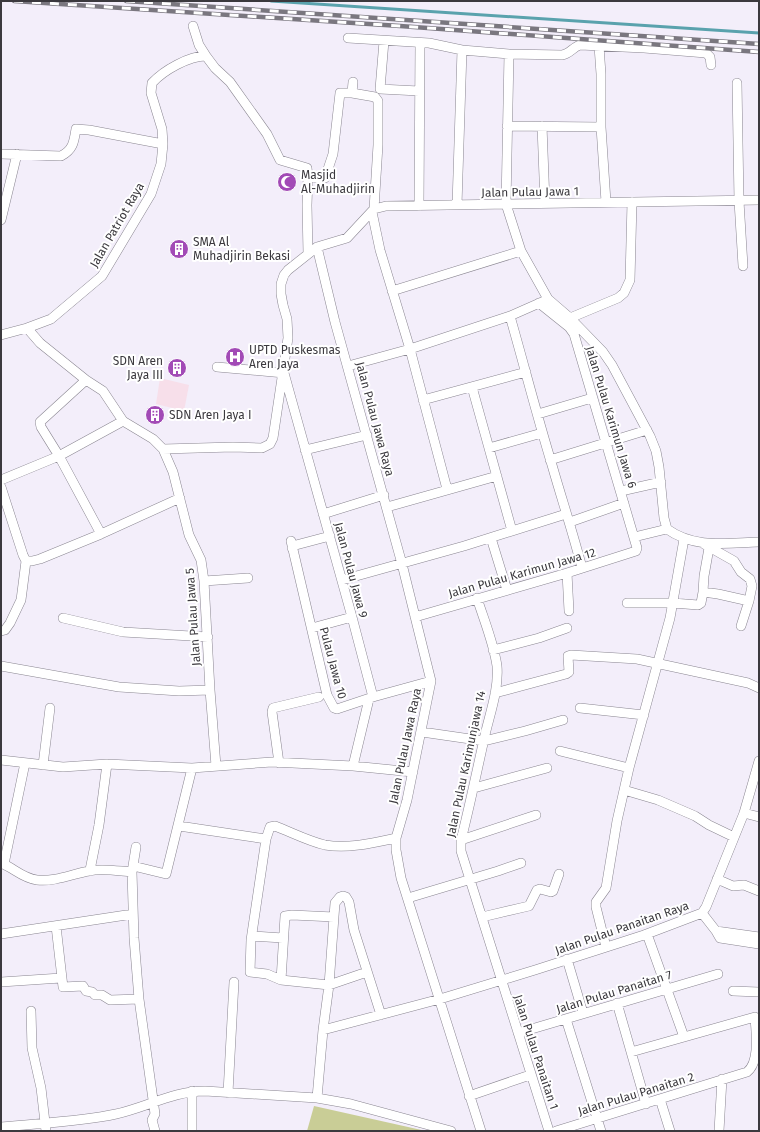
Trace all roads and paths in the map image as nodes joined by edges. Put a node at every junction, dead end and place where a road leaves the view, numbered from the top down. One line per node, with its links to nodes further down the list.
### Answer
1 (193, 26): 8 (street)
2 (348, 38): 3 (street)
3 (384, 41): 4 (street); 12 (street)
4 (420, 43): 6 (street); 12 (street)
5 (599, 46): 7 (street); 9 (street); 16 (street)
6 (462, 50): 7 (street); 27 (street)
7 (509, 54): 14 (street)
8 (206, 56): 17 (street, Jalan Patriot Raya); 20 (street)
9 (711, 65)
10 (353, 82): 13 (street)
11 (737, 83): 22 (street)
12 (419, 90): 28 (street)
13 (352, 94): 20 (street); 29 (street)
14 (507, 126): 15 (street); 26 (street)
15 (542, 126): 16 (street); 25 (street)
16 (600, 127): 23 (street)
17 (163, 144): 19 (street); 40 (street, Jalan Patriot Raya)
18 (1, 154): 19 (street)
19 (17, 154): 30 (street)
20 (308, 176): 33 (street)
21 (759, 200): 22 (street, Jalan Pulau Jawa 1)
22 (739, 201): 24 (street, Jalan Pulau Jawa 1); 34 (street)
23 (606, 202): 24 (street, Jalan Pulau Jawa 1); 25 (street, Jalan Pulau Jawa 1)
24 (632, 202): 39 (street)
25 (545, 203): 26 (street, Jalan Pulau Jawa 1)
26 (506, 204): 27 (street, Jalan Pulau Jawa 1); 32 (street)
27 (457, 205): 28 (street, Jalan Pulau Jawa 1)
28 (419, 206): 29 (street, Jalan Pulau Jawa 1)
29 (373, 211): 31 (street); 35 (street)
30 (1, 220)
31 (317, 247): 33 (street); 44 (street, Jalan Pulau Jawa Raya)
32 (521, 251): 35 (street); 36 (street)
33 (308, 254): 46 (street)
34 (743, 266)
35 (392, 291): 42 (street)
36 (548, 299): 37 (street); 39 (street)
37 (539, 303): 38 (street); 49 (street, Jalan Pulau Karimun Jawa 6)
38 (510, 316): 42 (street); 45 (street)
39 (570, 318): 53 (street)
40 (27, 328): 41 (street, Jalan Patriot Raya); 47 (street)
41 (1, 335)
42 (410, 349): 44 (street); 50 (street)
43 (217, 366): 46 (street)
44 (348, 366): 55 (street, Jalan Pulau Jawa Raya)
45 (526, 372): 48 (street); 51 (street)
46 (284, 373): 58 (street); 59 (street, Jalan Pulau Jawa 9)
47 (86, 380): 52 (street); 60 (street)
48 (472, 387): 50 (street); 57 (street)
49 (592, 398): 51 (street); 56 (street, Jalan Pulau Karimun Jawa 6)
50 (423, 400): 66 (street)
51 (538, 414): 54 (street)
52 (123, 421): 58 (street); 60 (street)
53 (647, 430): 56 (street); 64 (street)
54 (542, 433): 57 (street); 61 (street)
55 (367, 435): 59 (street); 68 (street, Jalan Pulau Jawa Raya)
56 (606, 442): 61 (street); 67 (street, Jalan Pulau Karimun Jawa 6)
57 (489, 448): 62 (street)
58 (163, 449): 69 (street, Jalan Pulau Jawa 5)
59 (305, 450): 72 (street, Jalan Pulau Jawa 9)
60 (59, 456): 63 (street); 77 (street)
61 (550, 460): 73 (street)
62 (497, 476): 66 (street); 76 (street)
63 (1, 480)
64 (661, 482): 67 (street); 75 (street)
65 (1, 487): 85 (street)
66 (447, 489): 71 (street)
67 (621, 491): 70 (street, Jalan Pulau Karimun Jawa 6)
68 (384, 495): 71 (street, Jalan Pulau Jawa Raya); 72 (street)
69 (180, 498): 77 (street); 91 (street, Jalan Pulau Jawa 5)
70 (624, 503): 74 (street); 79 (street, Jalan Pulau Karimun Jawa 6)
71 (387, 507): 86 (street, Jalan Pulau Jawa Raya)
72 (323, 514): 78 (street, Jalan Pulau Jawa 9)
73 (566, 514): 74 (street); 76 (street)
74 (570, 522): 87 (street)
75 (667, 529): 79 (street); 81 (street)
76 (512, 531): 80 (street)
77 (101, 534): 85 (street)
78 (330, 536): 90 (street, Jalan Pulau Jawa 9); 103 (street, Pulau Jawa 10)
79 (634, 537): 84 (street, Jalan Pulau Karimun Jawa 6)
80 (491, 538): 86 (street); 92 (street)
81 (684, 539): 83 (street); 97 (street)
82 (759, 542): 83 (street)
83 (706, 546): 93 (street); 95 (street)
84 (635, 552): 87 (street, Jalan Pulau Karimun Jawa 12)
85 (26, 561): 105 (street)
86 (402, 564): 90 (street); 99 (street, Jalan Pulau Jawa Raya)
87 (582, 568): 88 (street, Jalan Pulau Karimun Jawa 12)
88 (567, 573): 92 (street, Jalan Pulau Karimun Jawa 12); 98 (street)
89 (248, 578): 91 (street)
90 (342, 580): 100 (street, Jalan Pulau Jawa 9)
91 (204, 581): 106 (street, Jalan Pulau Jawa 5)
92 (507, 590): 94 (street, Jalan Pulau Karimun Jawa 12)
93 (703, 592): 95 (street); 97 (street)
94 (477, 598): 99 (street, Jalan Pulau Karimun Jawa 12); 107 (street, Jalan Pulau Karimunjawa 14)
95 (749, 601): 102 (street)
96 (628, 603): 97 (street)
97 (673, 603): 108 (street)
98 (569, 611)
99 (415, 616): 110 (street, Jalan Pulau Jawa Raya)
100 (352, 617): 103 (street); 115 (street, Jalan Pulau Jawa 9)
101 (63, 618): 106 (street)
102 (741, 626)
103 (312, 628): 115 (street, Pulau Jawa 10)
104 (566, 628): 107 (street)
105 (1, 631)
106 (208, 637): 112 (street, Jalan Pulau Jawa 5)
107 (493, 650): 113 (street, Jalan Pulau Karimunjawa 14)
108 (658, 663): 111 (street); 113 (street); 118 (street)
109 (1, 666): 112 (street)
110 (431, 681): 115 (street, Pulau Jawa 10); 120 (street, Jalan Pulau Jawa Raya)
111 (759, 688)
112 (210, 690): 129 (street, Jalan Pulau Jawa 5)
113 (495, 693): 121 (street, Jalan Pulau Karimunjawa 14)
114 (318, 697): 126 (street)
115 (371, 698): 130 (street)
116 (50, 708): 128 (street)
117 (580, 708): 118 (street)
118 (644, 715): 133 (street)
119 (563, 720): 121 (street)
120 (422, 732): 121 (street); 134 (street, Jalan Pulau Jawa Raya)
121 (484, 741): 135 (street, Jalan Pulau Karimunjawa 14)
122 (560, 751): 133 (street)
123 (1, 760): 125 (street)
124 (759, 761): 137 (street, Jalan Pulau Panaitan Raya)
125 (24, 763): 128 (street); 147 (street)
126 (279, 763): 129 (street); 130 (street)
127 (106, 764): 128 (street); 131 (street); 149 (street)
128 (43, 765)
129 (216, 766): 131 (street)
130 (353, 766): 134 (street)
131 (192, 768): 140 (street)
132 (547, 768): 135 (street)
133 (630, 768): 136 (street)
134 (413, 772): 142 (street, Jalan Pulau Jawa Raya)
135 (474, 788): 144 (street, Jalan Pulau Karimunjawa 14)
136 (624, 790): 141 (street); 167 (street)
137 (744, 813): 139 (street); 141 (street, Jalan Pulau Panaitan Raya)
138 (536, 815): 144 (street)
139 (759, 817)
140 (179, 826): 143 (street); 148 (street)
141 (734, 837): 151 (street, Jalan Pulau Panaitan Raya)
142 (396, 838): 143 (street); 154 (street, Jalan Pulau Jawa Raya)
143 (266, 839): 163 (street)
144 (461, 840): 152 (street, Jalan Pulau Karimunjawa 14)
145 (136, 847): 148 (street)
146 (521, 863): 152 (street)
147 (3, 864): 149 (street)
148 (132, 869): 149 (street); 155 (street)
149 (90, 870)
150 (559, 874): 158 (street)
151 (717, 879): 153 (street); 156 (street, Jalan Pulau Panaitan Raya)
152 (470, 880): 154 (street); 158 (street, Jalan Pulau Karimunjawa 14)
153 (759, 891)
154 (408, 898): 181 (street, Jalan Pulau Jawa Raya)
155 (133, 914): 159 (street); 180 (street)
156 (702, 914): 160 (street); 162 (street, Jalan Pulau Panaitan Raya)
157 (334, 917): 165 (street); 169 (street); 176 (street)
158 (482, 917): 173 (street, Jalan Pulau Karimunjawa 14)
159 (56, 926): 161 (street); 171 (street)
160 (716, 931): 164 (street); 166 (street)
161 (1, 934)
162 (647, 934): 167 (street, Jalan Pulau Panaitan Raya); 177 (street)
163 (252, 936): 165 (street); 172 (street)
164 (759, 937)
165 (283, 938): 172 (street)
166 (759, 944)
167 (606, 947): 168 (street, Jalan Pulau Panaitan Raya)
168 (567, 959): 173 (street, Jalan Pulau Panaitan Raya); 184 (street)
169 (368, 972): 176 (street); 185 (street)
170 (718, 974): 177 (street, Jalan Pulau Panaitan 7)
171 (62, 978): 174 (street); 180 (street)
172 (281, 980): 176 (street)
173 (500, 980): 181 (street, Jalan Pulau Panaitan Raya); 188 (street, Jalan Pulau Panaitan 1)
174 (1, 982)
175 (234, 982): 194 (street)
176 (329, 985): 187 (street)
177 (666, 989): 182 (street, Jalan Pulau Panaitan 7); 189 (street)
178 (733, 991): 179 (street)
179 (759, 992)
180 (139, 999): 198 (street)
181 (440, 999): 185 (street, Jalan Pulau Panaitan Raya); 195 (street, Jalan Pulau Jawa Raya)
182 (617, 1003): 184 (street, Jalan Pulau Panaitan 7); 190 (street)
183 (31, 1011): 201 (street)
184 (583, 1013): 186 (street, Jalan Pulau Panaitan 7)
185 (381, 1015): 187 (street, Jalan Pulau Panaitan Raya)
186 (566, 1019): 188 (street, Jalan Pulau Panaitan 7); 200 (street)
187 (323, 1030): 196 (street)
188 (518, 1033): 191 (street, Jalan Pulau Panaitan 1)
189 (684, 1037): 190 (street); 192 (street, Jalan Pulau Panaitan 2)
190 (631, 1052): 199 (street)
191 (530, 1075): 195 (street); 207 (street, Jalan Pulau Panaitan 1)
192 (722, 1079): 197 (street, Jalan Pulau Panaitan 2); 211 (street)
193 (192, 1091): 194 (street); 198 (street); 204 (street)
194 (228, 1093): 196 (street)
195 (469, 1096): 206 (street, Jalan Pulau Jawa Raya)
196 (317, 1098): 205 (street)
197 (660, 1099): 199 (street, Jalan Pulau Panaitan 2); 210 (street)
198 (153, 1102): 201 (street); 203 (street)
199 (646, 1104): 200 (street, Jalan Pulau Panaitan 2)
200 (597, 1119): 208 (street, Jalan Pulau Panaitan 2); 209 (street)
201 (46, 1126): 202 (street)
202 (1, 1127)
203 (155, 1131)
204 (192, 1131)
205 (451, 1131)
206 (481, 1131)
207 (549, 1131)
208 (556, 1131)
209 (601, 1131)
210 (670, 1131)
211 (719, 1131)

